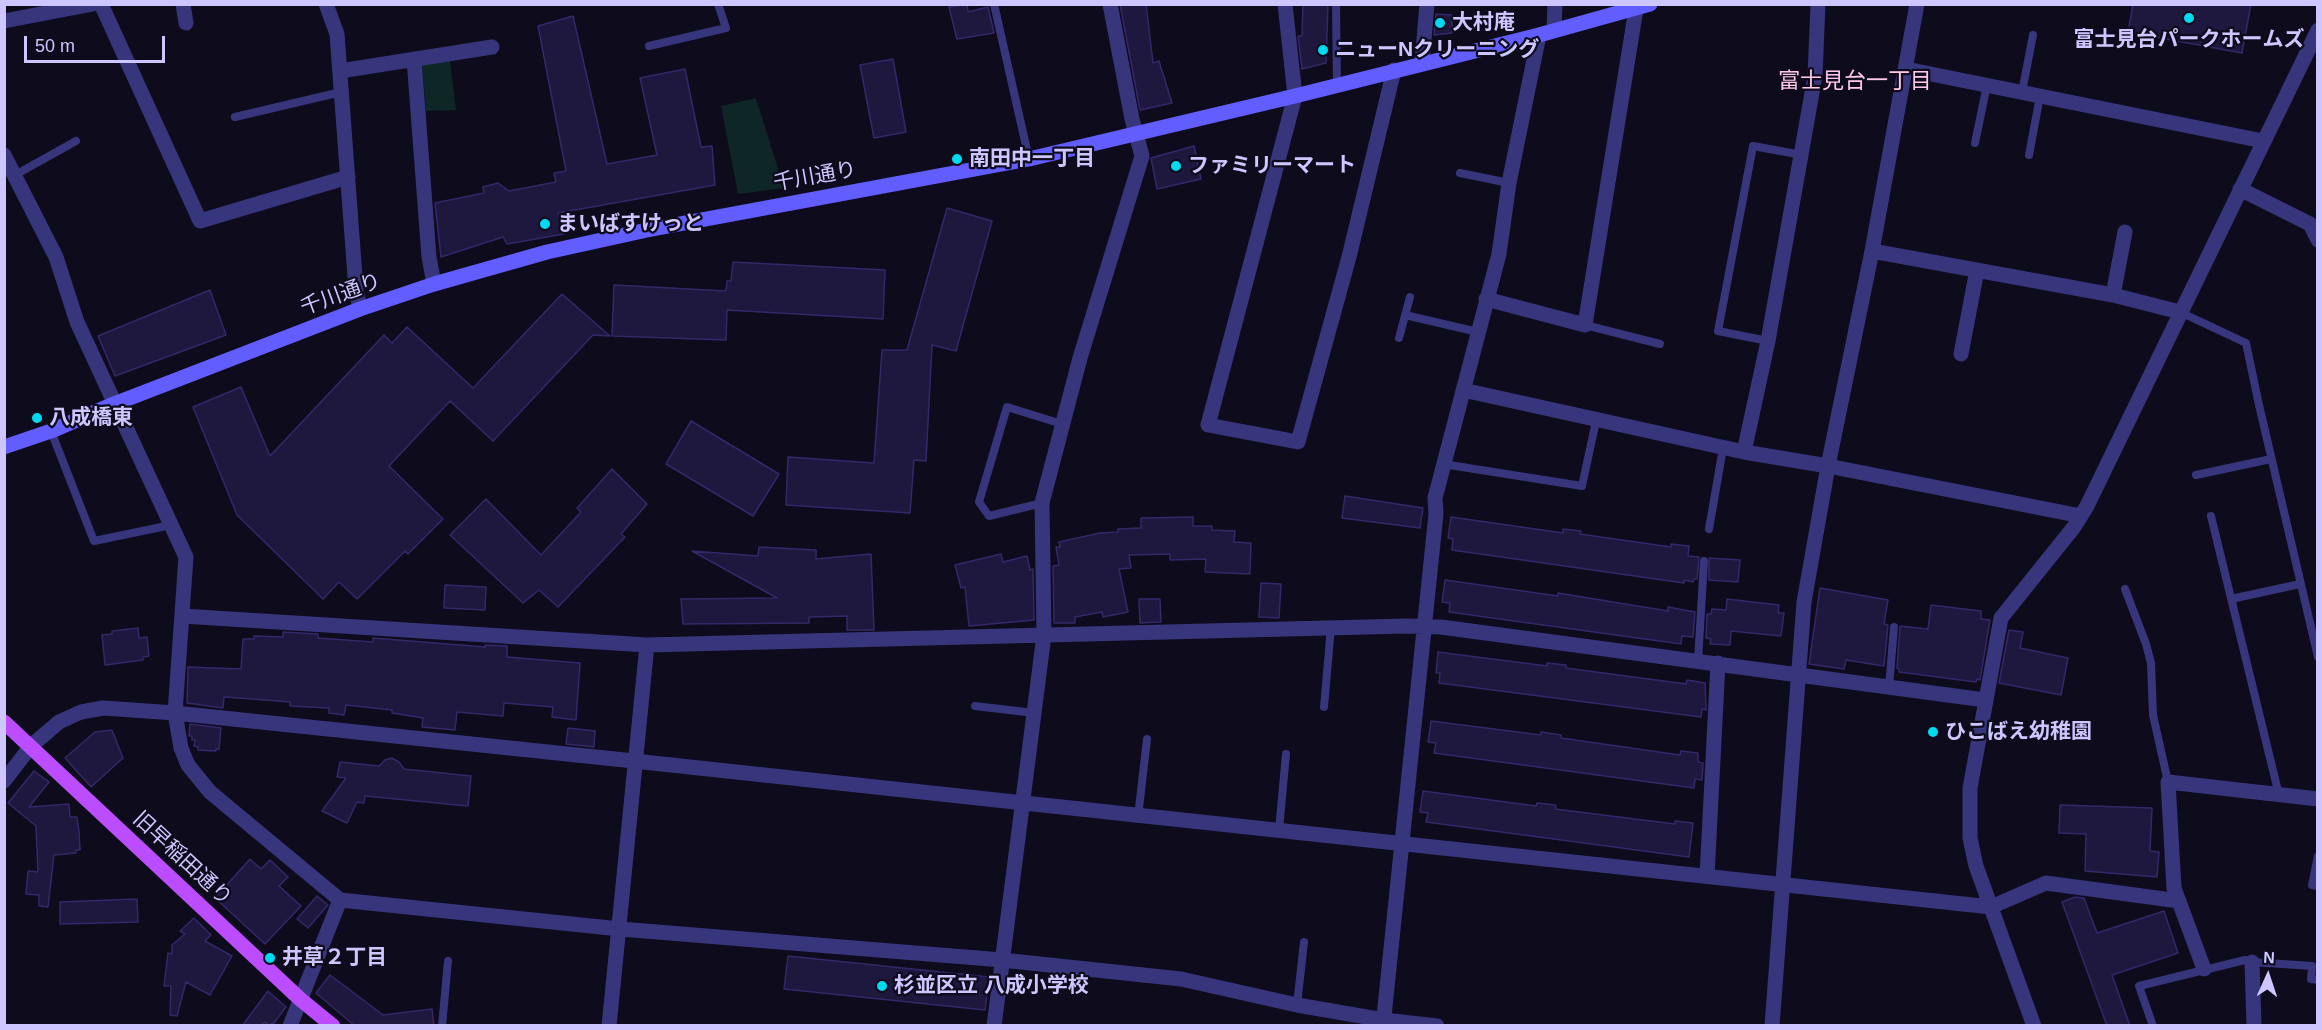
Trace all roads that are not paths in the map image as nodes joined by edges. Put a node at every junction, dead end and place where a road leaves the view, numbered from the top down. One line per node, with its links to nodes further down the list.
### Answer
1 (93, 4): 15 (street)
2 (101, 4): 45 (street)
3 (183, 4): 16 (street)
4 (326, 4): 28 (street)
5 (718, 4): 21 (lane)
6 (994, 4): 43 (lane)
7 (1110, 4): 36 (street)
8 (1285, 4): 33 (street)
9 (1336, 4): 29 (lane)
10 (1427, 4): 25 (street)
11 (1555, 4): 17 (street)
12 (1818, 4): 41 (street)
13 (1917, 4): 26 (street)
14 (1643, 7): 17 (main road, 千川通り); 61 (street)
15 (4, 21)
16 (186, 23)
17 (1554, 30): 19 (main road, 千川通り)
18 (2318, 30): 24 (street)
19 (1539, 35): 25 (main road, 千川通り); 47 (street)
20 (2033, 35): 32 (lane)
21 (649, 46)
22 (492, 47): 23 (street)
23 (414, 59): 28 (street); 54 (street)
24 (2311, 61): 38 (street)
25 (1422, 63): 27 (main road, 千川通り)
26 (1906, 69): 30 (street); 52 (street)
27 (1394, 70): 29 (main road, 千川通り); 33 (street)
28 (340, 71): 31 (street)
29 (1337, 85): 33 (main road, 千川通り)
30 (1987, 85): 32 (street); 39 (lane)
31 (341, 92): 35 (lane); 45 (street)
32 (2022, 92): 34 (street)
33 (1295, 96): 36 (main road, 千川通り)
34 (2040, 96): 38 (street); 42 (lane)
35 (235, 117)
36 (1137, 134): 43 (main road, 千川通り); 70 (street)
37 (76, 141): 46 (lane)
38 (2263, 141): 49 (street)
39 (1975, 143)
40 (4, 155): 46 (street)
41 (1802, 155): 64 (street); 64 (lane)
42 (2029, 155)
43 (1029, 159): 54 (main road, 千川通り)
44 (1460, 173): 47 (lane)
45 (348, 177): 58 (street)
46 (17, 180): 48 (street); 68 (street)
47 (1509, 183): 57 (street)
48 (4, 189)
49 (2240, 189): 51 (street); 59 (street)
50 (2125, 232): 55 (street)
51 (2318, 240)
52 (1872, 250): 53 (street); 77 (street)
53 (1977, 270): 55 (street); 66 (street)
54 (434, 284): 58 (main road, 千川通り)
55 (2113, 295): 59 (street)
56 (1410, 297): 60 (lane)
57 (1486, 299): 61 (street); 62 (street)
58 (360, 309): 68 (main road, 千川通り)
59 (2180, 312): 75 (lane); 80 (street)
60 (1405, 315): 62 (lane); 63 (lane)
61 (1585, 325): 65 (lane)
62 (1478, 332): 67 (street)
63 (1399, 338)
64 (1768, 341): 74 (street)
65 (1660, 344)
66 (1961, 354)
67 (1463, 390): 69 (street); 76 (street)
68 (114, 404): 71 (main road, 千川通り); 82 (street)
69 (1596, 421): 73 (street); 76 (lane)
70 (1062, 424): 79 (street); 79 (lane)
71 (51, 431): 72 (main road, 千川通り); 82 (lane)
72 (4, 447)
73 (1723, 448): 74 (street); 83 (lane)
74 (1744, 452): 77 (street)
75 (2271, 459): 78 (lane); 85 (lane)
76 (1443, 464): 90 (street)
77 (1828, 466): 80 (street); 98 (street)
78 (2196, 475)
79 (1042, 503): 92 (street)
80 (2081, 516): 100 (street)
81 (2211, 516): 87 (lane)
82 (171, 525): 88 (street)
83 (1709, 529)
84 (1704, 561): 96 (lane)
85 (2300, 584): 87 (lane); 93 (lane)
86 (2125, 589): 111 (lane)
87 (2231, 599): 112 (lane)
88 (182, 616): 94 (street); 103 (street)
89 (1331, 627): 90 (street); 92 (street); 102 (lane)
90 (1423, 627): 96 (street); 117 (street)
91 (1894, 627): 99 (lane)
92 (1044, 634): 94 (street); 104 (street)
93 (2316, 642): 95 (lane)
94 (647, 645): 109 (street)
95 (2318, 657)
96 (1698, 661): 97 (street)
97 (1718, 663): 98 (street); 119 (street)
98 (1797, 674): 99 (street); 120 (street)
99 (1889, 687): 100 (street)
100 (1985, 700): 124 (street)
101 (975, 706): 104 (lane)
102 (1324, 706)
103 (175, 713): 107 (street); 109 (street); 122 (street)
104 (1034, 713): 114 (street)
105 (4, 722): 107 (main road, 旧早稲田通り)
106 (1147, 740): 115 (lane)
107 (31, 746): 110 (street); 132 (main road, 旧早稲田通り)
108 (1286, 754): 116 (lane)
109 (634, 762): 114 (street); 125 (street)
110 (4, 781)
111 (2168, 782): 112 (street); 123 (street)
112 (2279, 795): 113 (street)
113 (2318, 799)
114 (1022, 803): 115 (street); 127 (street)
115 (1138, 817): 116 (street)
116 (1279, 830): 117 (street)
117 (1402, 844): 119 (street); 134 (street)
118 (2318, 856): 121 (lane)
119 (1707, 876): 120 (street)
120 (1782, 884): 124 (street); 141 (street)
121 (2318, 886)
122 (340, 900): 125 (street); 132 (street)
123 (2179, 901): 124 (street); 130 (street)
124 (1991, 907): 142 (street)
125 (620, 929): 127 (street); 138 (street)
126 (1304, 942): 133 (lane)
127 (1002, 960): 133 (street); 139 (street)
128 (448, 961): 137 (lane)
129 (2252, 962): 130 (lane); 131 (lane); 144 (street)
130 (2204, 969): 143 (lane)
131 (2318, 980)
132 (300, 999): 135 (street); 136 (main road, 旧早稲田通り)
133 (1297, 1005): 134 (street)
134 (1383, 1023): 140 (street)
135 (290, 1026)
136 (333, 1026)
137 (442, 1026)
138 (609, 1026)
139 (994, 1026)
140 (1437, 1026)
141 (1772, 1026)
142 (2034, 1026)
143 (2153, 1026)
144 (2254, 1026)

